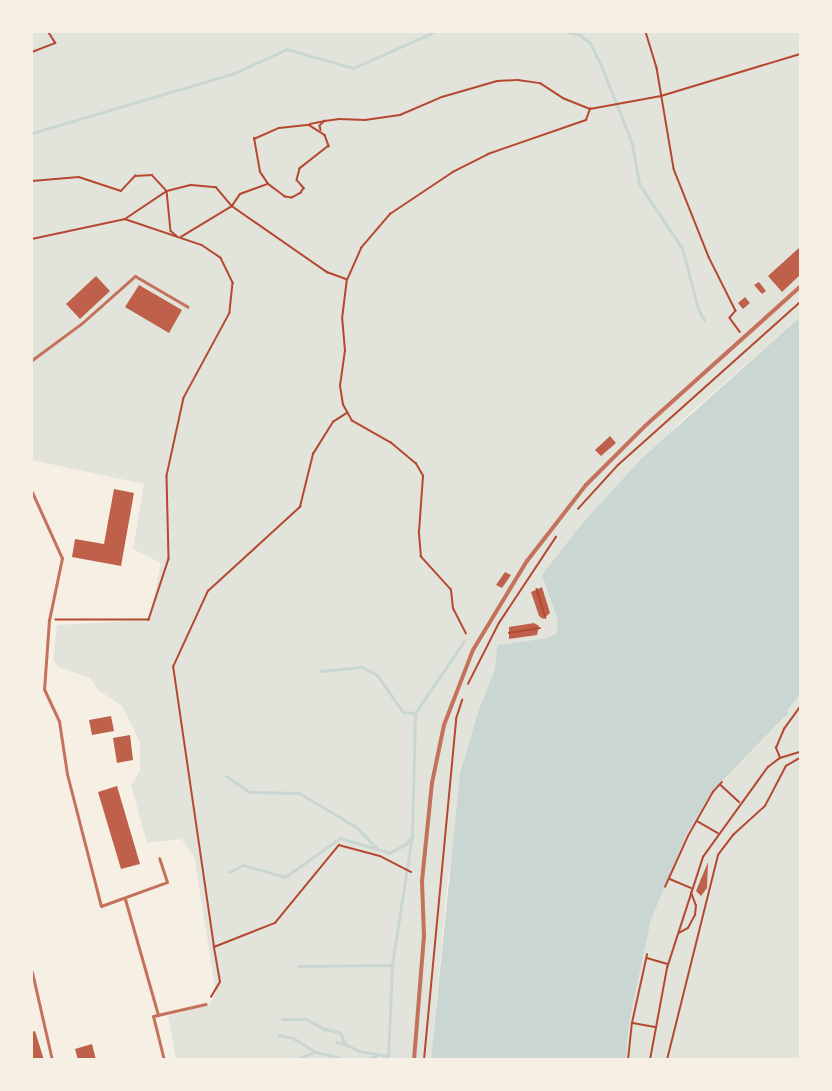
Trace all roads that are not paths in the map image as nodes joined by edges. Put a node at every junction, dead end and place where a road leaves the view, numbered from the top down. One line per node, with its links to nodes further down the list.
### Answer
1 (801, 287): 12 (street)
2 (188, 307): 3 (lane)
3 (32, 360)
4 (32, 492): 6 (lane)
5 (159, 858): 6 (lane)
6 (125, 899): 9 (lane)
7 (32, 972): 10 (lane)
8 (206, 1004): 9 (lane)
9 (158, 1015): 11 (lane)
10 (52, 1059)
11 (164, 1059)
12 (414, 1059)

